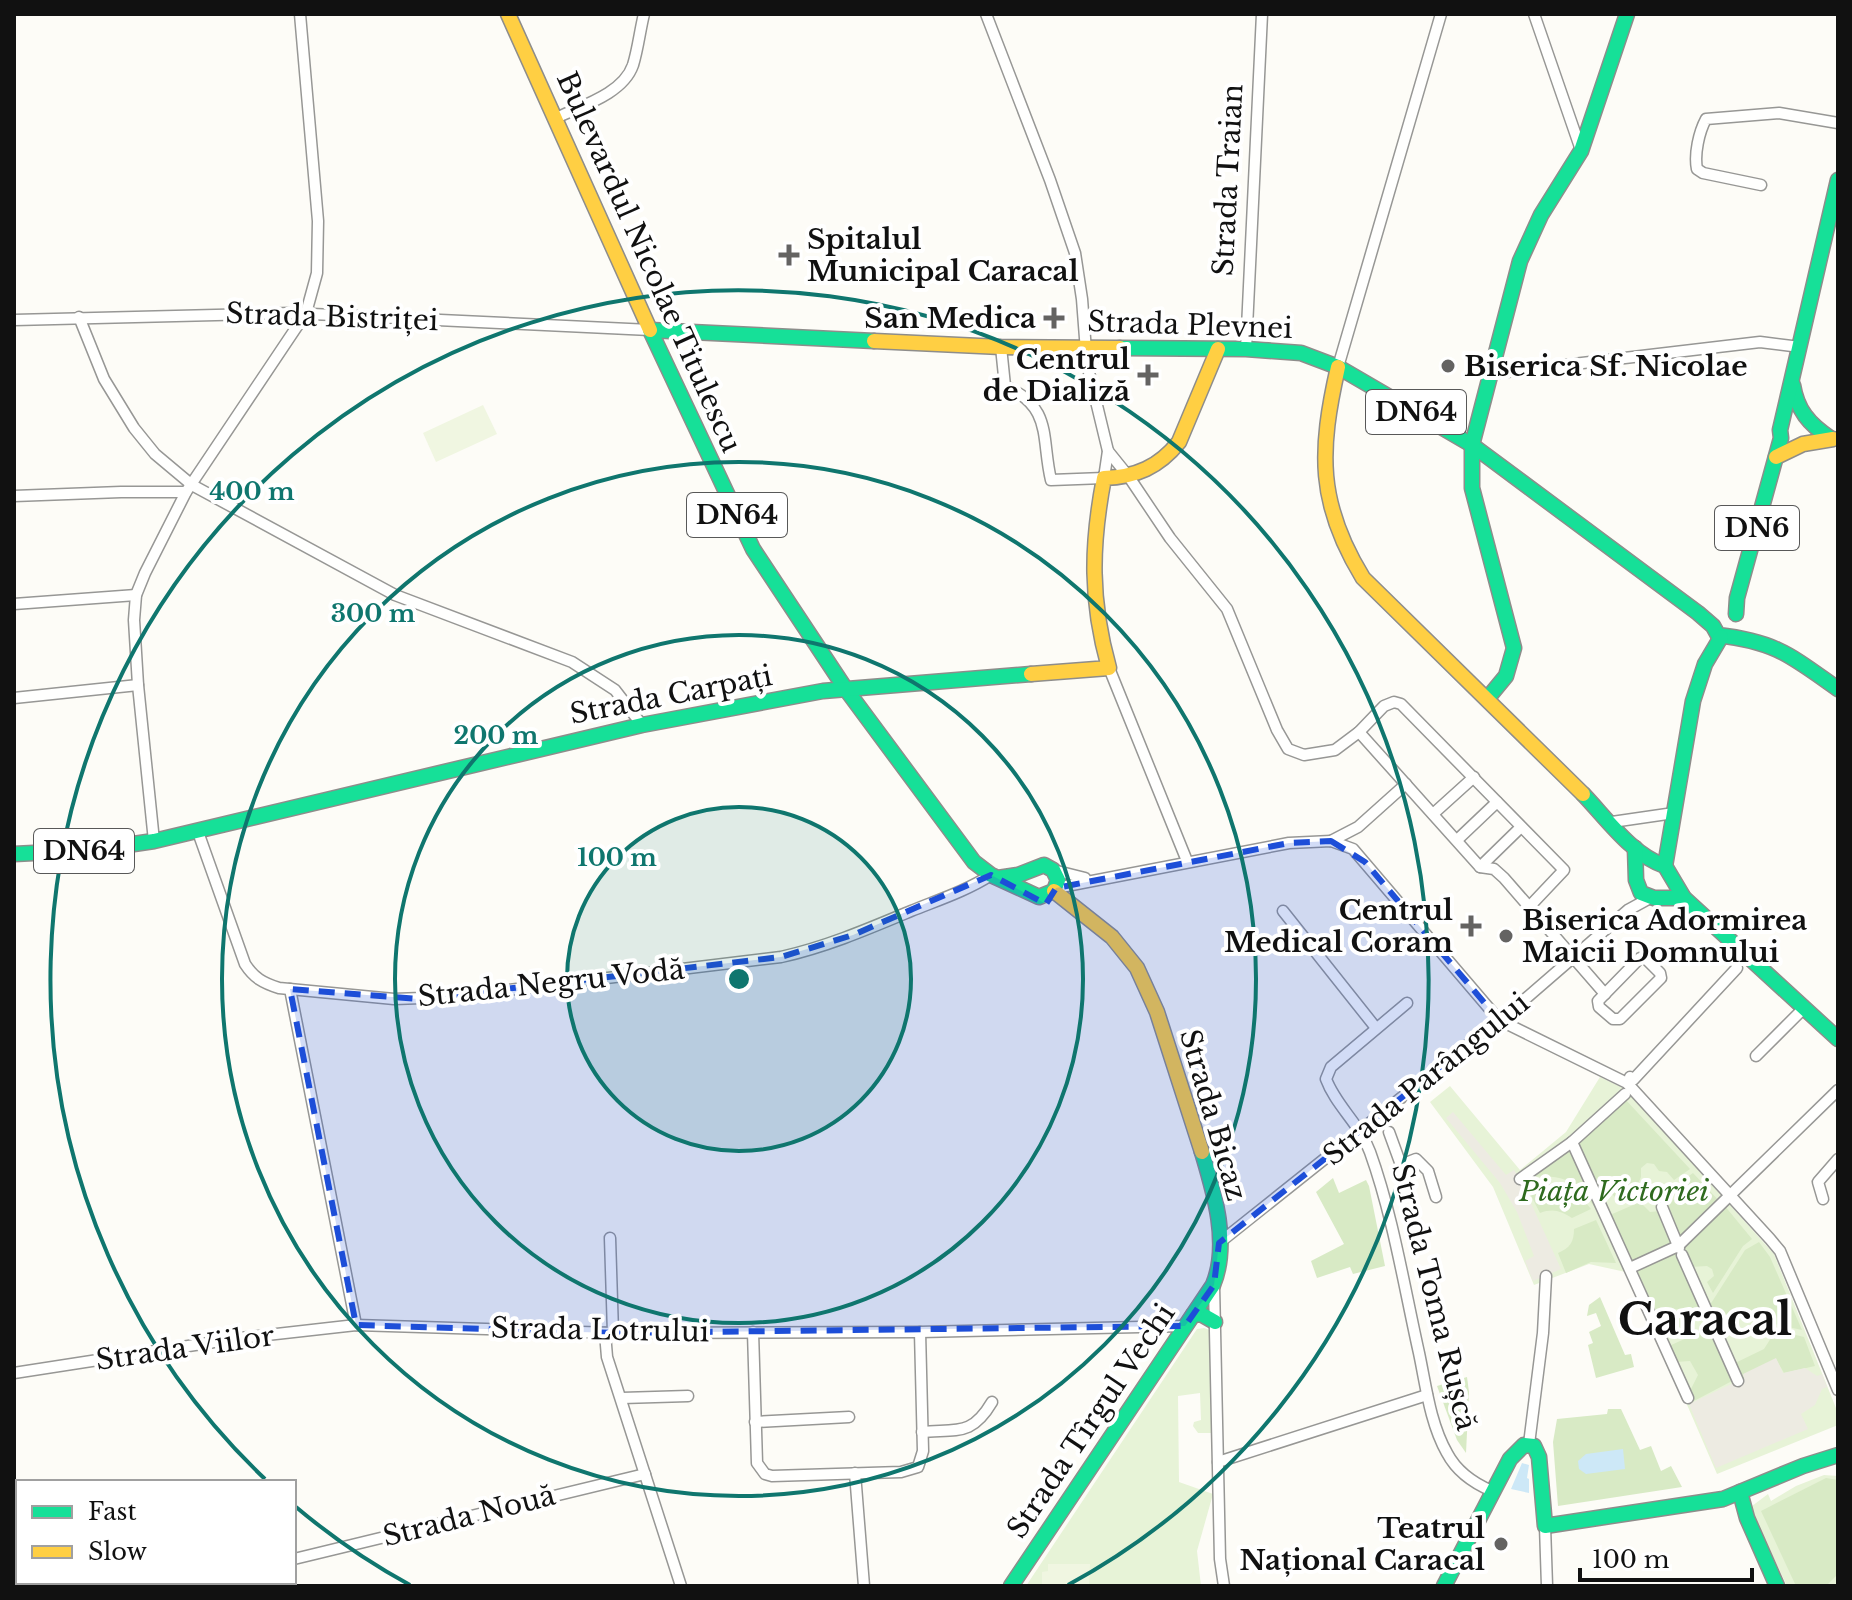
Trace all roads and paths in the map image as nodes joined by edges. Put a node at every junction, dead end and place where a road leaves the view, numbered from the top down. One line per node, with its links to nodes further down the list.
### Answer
1 (300, 14): 14 (street)
2 (508, 14): 9 (main road, Bulevardul Nicolae Titulescu)
3 (644, 14): 9 (street)
4 (986, 14): 20 (street)
5 (1262, 14): 22 (street, Strada Traian)
6 (1441, 14): 23 (street)
7 (1534, 14): 11 (street)
8 (1627, 14): 11 (main road)
9 (556, 118): 17 (main road, Bulevardul Nicolae Titulescu)
10 (1838, 123): 13 (street)
11 (1581, 151): 24 (main road)
12 (1838, 180): 19 (main road)
13 (1761, 185)
14 (306, 313): 15 (street, Strada Bistriței); 17 (street, Strada Bistriței); 35 (street)
15 (79, 317): 16 (street, Strada Bistriței); 35 (street)
16 (14, 320)
17 (650, 330): 18 (main road, Strada Plevnei / DN64); 42 (main road, Bulevardul Nicolae Titulescu / DN64)
18 (1001, 347): 20 (main road, Strada Plevnei / DN64); 34 (street)
19 (1800, 347): 24 (street); 25 (main road)
20 (1084, 348): 21 (main road, Strada Plevnei / DN64); 32 (street)
21 (1218, 349): 22 (main road, Strada Plevnei / DN64); 33 (main road)
22 (1246, 349): 23 (main road, Strada Plevnei / DN64)
23 (1338, 367): 31 (main road, Strada Plevnei / DN64); 45 (main road)
24 (1489, 374): 31 (main road)
25 (1793, 380): 26 (main road); 27 (main road)
26 (1783, 421): 27 (main road); 30 (main road)
27 (1806, 422): 28 (main road); 29 (main road)
28 (1834, 438): 29 (main road)
29 (1807, 441): 30 (main road, DN6)
30 (1786, 443): 39 (main road, DN6)
31 (1472, 445): 39 (main road, Strada Plevnei / DN64); 45 (main road)
32 (1108, 451): 33 (street); 34 (street)
33 (1129, 477): 34 (main road); 47 (street)
34 (1104, 478): 40 (main road)
35 (189, 488): 36 (street); 37 (street); 46 (street)
36 (14, 496)
37 (136, 595): 38 (street); 41 (street)
38 (14, 604)
39 (1727, 624): 43 (main road, Strada Plevnei); 51 (main road, DN6)
40 (1109, 668): 42 (main road, Strada Carpați); 61 (street)
41 (138, 685): 44 (street); 57 (street)
42 (845, 688): 46 (main road, Strada Carpați / DN64); 67 (main road, Bulevardul Nicolae Titulescu)
43 (1838, 689)
44 (14, 698)
45 (1487, 699): 53 (main road)
46 (642, 725): 55 (main road, Strada Carpați / DN64)
47 (1359, 732): 48 (street); 49 (street)
48 (1474, 777): 50 (street); 52 (street)
49 (1406, 784): 52 (street); 58 (street)
50 (1497, 802): 54 (street); 56 (street)
51 (1674, 813): 53 (street); 63 (main road, DN6)
52 (1433, 814): 56 (street)
53 (1612, 822): 59 (main road)
54 (1521, 827): 62 (street); 74 (street)
55 (198, 832): 57 (main road, Strada Carpați / DN64); 79 (street, Strada Negru Vodă)
56 (1457, 840): 62 (street)
57 (154, 841): 60 (main road, Strada Carpați / DN64)
58 (1331, 841): 61 (street); 83 (street)
59 (1635, 848): 63 (main road); 65 (main road)
60 (14, 854)
61 (1187, 861): 68 (street)
62 (1480, 867): 74 (street)
63 (1663, 869): 65 (main road); 72 (main road); 73 (main road)
64 (1053, 870): 66 (main road); 68 (street); 70 (main road)
65 (1638, 870): 69 (main road)
66 (1029, 871): 67 (main road); 71 (main road)
67 (994, 876): 71 (main road, Bulevardul Nicolae Titulescu); 79 (street, Strada Negru Vodă)
68 (1099, 878): 70 (street)
69 (1636, 886): 72 (main road); 75 (street, Strada Parângului)
70 (1055, 889): 71 (main road); 99 (main road, Strada Bicaz)
71 (1030, 892)
72 (1656, 897): 73 (main road); 75 (street, Strada Parângului)
73 (1684, 898): 82 (main road)
74 (1529, 907): 77 (street)
75 (1628, 910): 77 (street, Strada Parângului)
76 (1283, 911): 84 (street)
77 (1574, 959): 80 (street); 83 (street, Strada Parângului)
78 (1735, 966): 78 (street)
79 (290, 989): 106 (street)
80 (1605, 994): 80 (street)
81 (1407, 1003): 84 (street)
82 (1805, 1007): 85 (main road); 86 (street)
83 (1499, 1020): 89 (street, Strada Parângului); 94 (street)
84 (1376, 1028): 89 (street, Strada Toma Rușcă)
85 (1838, 1039)
86 (1756, 1056)
87 (1838, 1090): 94 (street)
88 (1625, 1094): 91 (street)
89 (1362, 1131): 99 (street, Strada Parângului); 113 (street, Strada Toma Rușcă)
90 (1389, 1132): 95 (street)
91 (1572, 1142): 93 (street); 101 (street)
92 (1838, 1159): 96 (street)
93 (1520, 1179)
94 (1729, 1194): 100 (street); 112 (street)
95 (1436, 1197)
96 (1823, 1199)
97 (1662, 1207): 100 (street)
98 (610, 1238): 109 (street)
99 (1219, 1243): 103 (main road, Strada Bicaz)
100 (1680, 1250): 101 (street); 111 (street)
101 (1630, 1268): 116 (street)
102 (1546, 1276): 121 (street)
103 (1214, 1285): 104 (main road, Strada Tîrgul Vechi); 105 (street, Strada Bicaz)
104 (1189, 1321): 105 (main road); 108 (street, Strada Lotrului); 132 (main road, Strada Tîrgul Vechi)
105 (1215, 1322): 123 (street, Strada Bicaz)
106 (356, 1325): 109 (street, Strada Lotrului); 110 (street, Strada Viilor)
107 (753, 1332): 108 (street, Strada Lotrului); 109 (street, Strada Lotrului); 119 (street)
108 (920, 1332): 120 (street)
109 (609, 1333): 115 (street)
110 (14, 1373)
111 (1738, 1381)
112 (1838, 1390)
113 (1427, 1395): 123 (street); 126 (street, Strada Toma Rușcă)
114 (688, 1396): 115 (street)
115 (622, 1398): 125 (street)
116 (1688, 1398)
117 (992, 1402): 120 (street)
118 (849, 1417): 119 (street)
119 (755, 1422): 124 (street)
120 (922, 1432): 124 (street)
121 (1529, 1444): 126 (main road); 128 (main road)
122 (1838, 1455): 127 (main road)
123 (1218, 1462): 133 (street, Strada Bicaz)
124 (855, 1473): 131 (street)
125 (645, 1474): 129 (street, Strada Nouă); 130 (street)
126 (1492, 1491): 134 (main road)
127 (1740, 1492): 128 (main road); 136 (main road)
128 (1545, 1526): 135 (street)
129 (296, 1559)
130 (681, 1586)
131 (864, 1586)
132 (1011, 1586)
133 (1224, 1586)
134 (1444, 1586)
135 (1547, 1586)
136 (1777, 1586)

